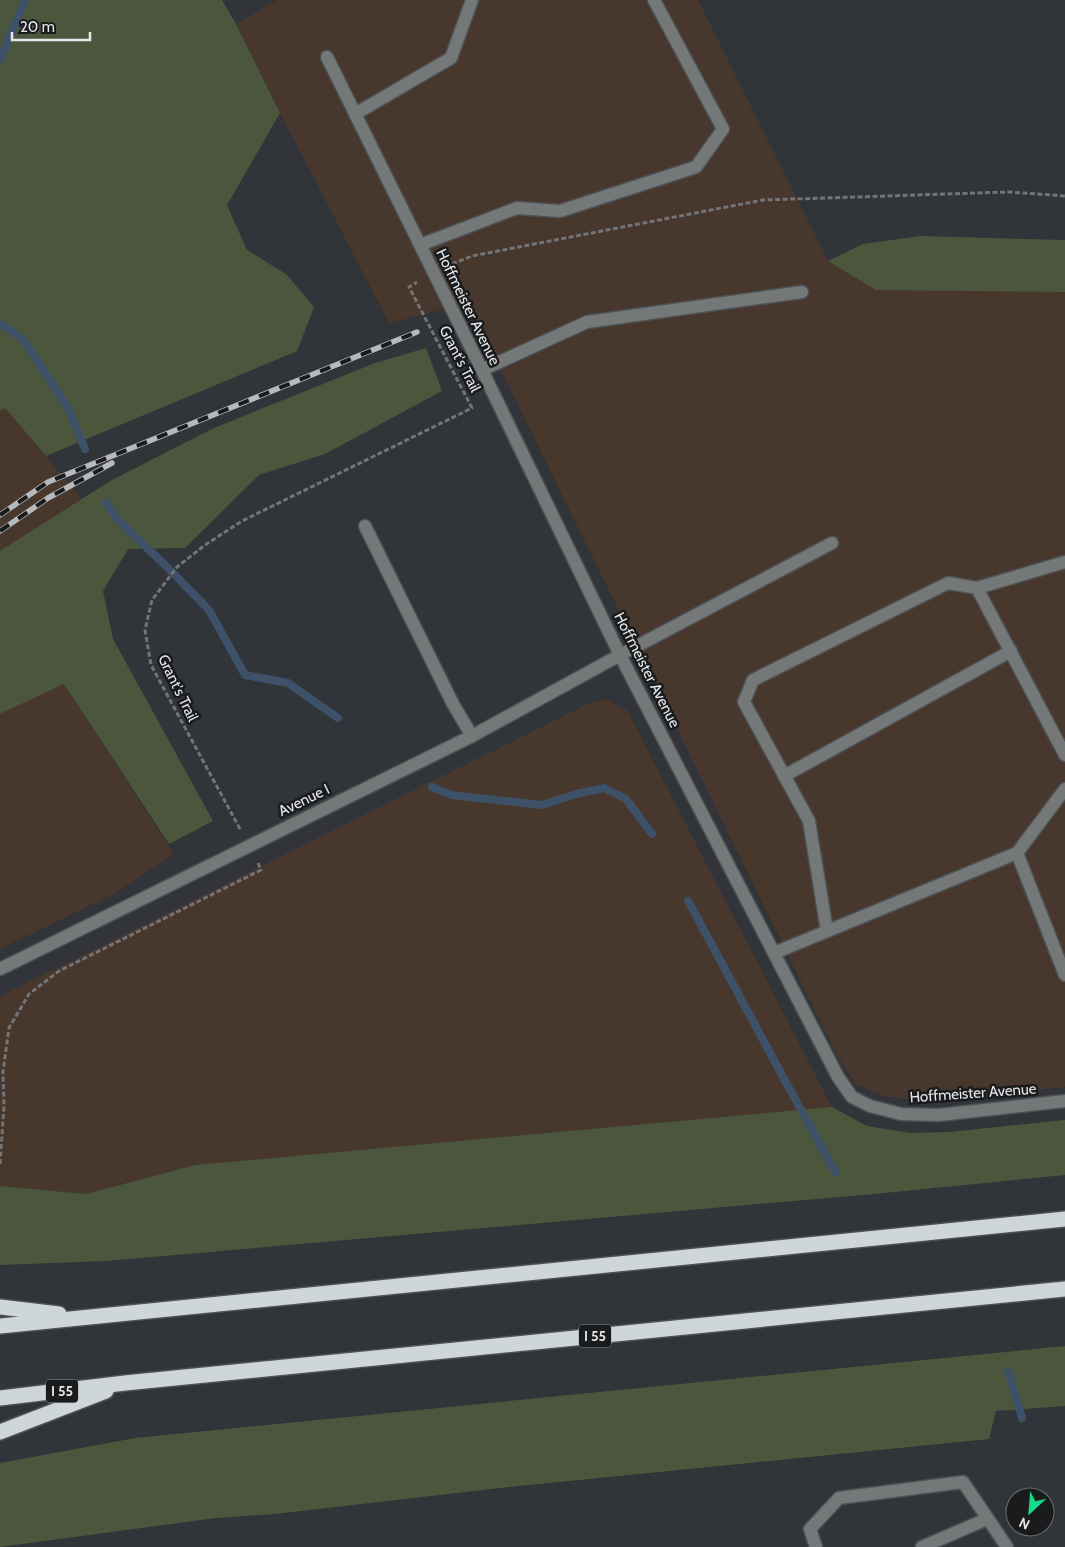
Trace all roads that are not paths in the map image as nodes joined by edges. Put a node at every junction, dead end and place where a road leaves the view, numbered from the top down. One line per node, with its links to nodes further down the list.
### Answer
1 (472, 0): 4 (street)
2 (654, 0): 5 (street)
3 (327, 57): 4 (street, Hoffmeister Avenue)
4 (354, 114): 5 (street, Hoffmeister Avenue)
5 (420, 245): 7 (street, Hoffmeister Avenue)
6 (802, 292): 7 (street)
7 (482, 370): 13 (street, Hoffmeister Avenue)
8 (365, 526): 14 (street)
9 (832, 543): 13 (street, Avenue I)
10 (1065, 562): 11 (street)
11 (977, 588): 12 (street); 16 (street)
12 (1011, 651): 15 (street); 16 (street)
13 (620, 655): 14 (street, Avenue I); 20 (street, Hoffmeister Avenue)
14 (472, 736): 21 (street, Avenue I)
15 (1065, 754)
16 (784, 776): 19 (street)
17 (1065, 789): 18 (street)
18 (1017, 852): 19 (street); 22 (street)
19 (827, 931): 20 (street)
20 (774, 953): 23 (street, Hoffmeister Avenue)
21 (0, 969)
22 (1065, 974)
23 (1065, 1102)
24 (1065, 1219): 27 (highway)
25 (1065, 1289): 29 (highway, I 55)
26 (0, 1307): 27 (highway)
27 (88, 1318): 28 (highway)
28 (0, 1326)
29 (125, 1383): 30 (highway, I 55); 31 (highway)
30 (0, 1398)
31 (0, 1432)
32 (987, 1519): 33 (street); 34 (street); 35 (street)
33 (816, 1547)
34 (922, 1547)
35 (1007, 1547)

